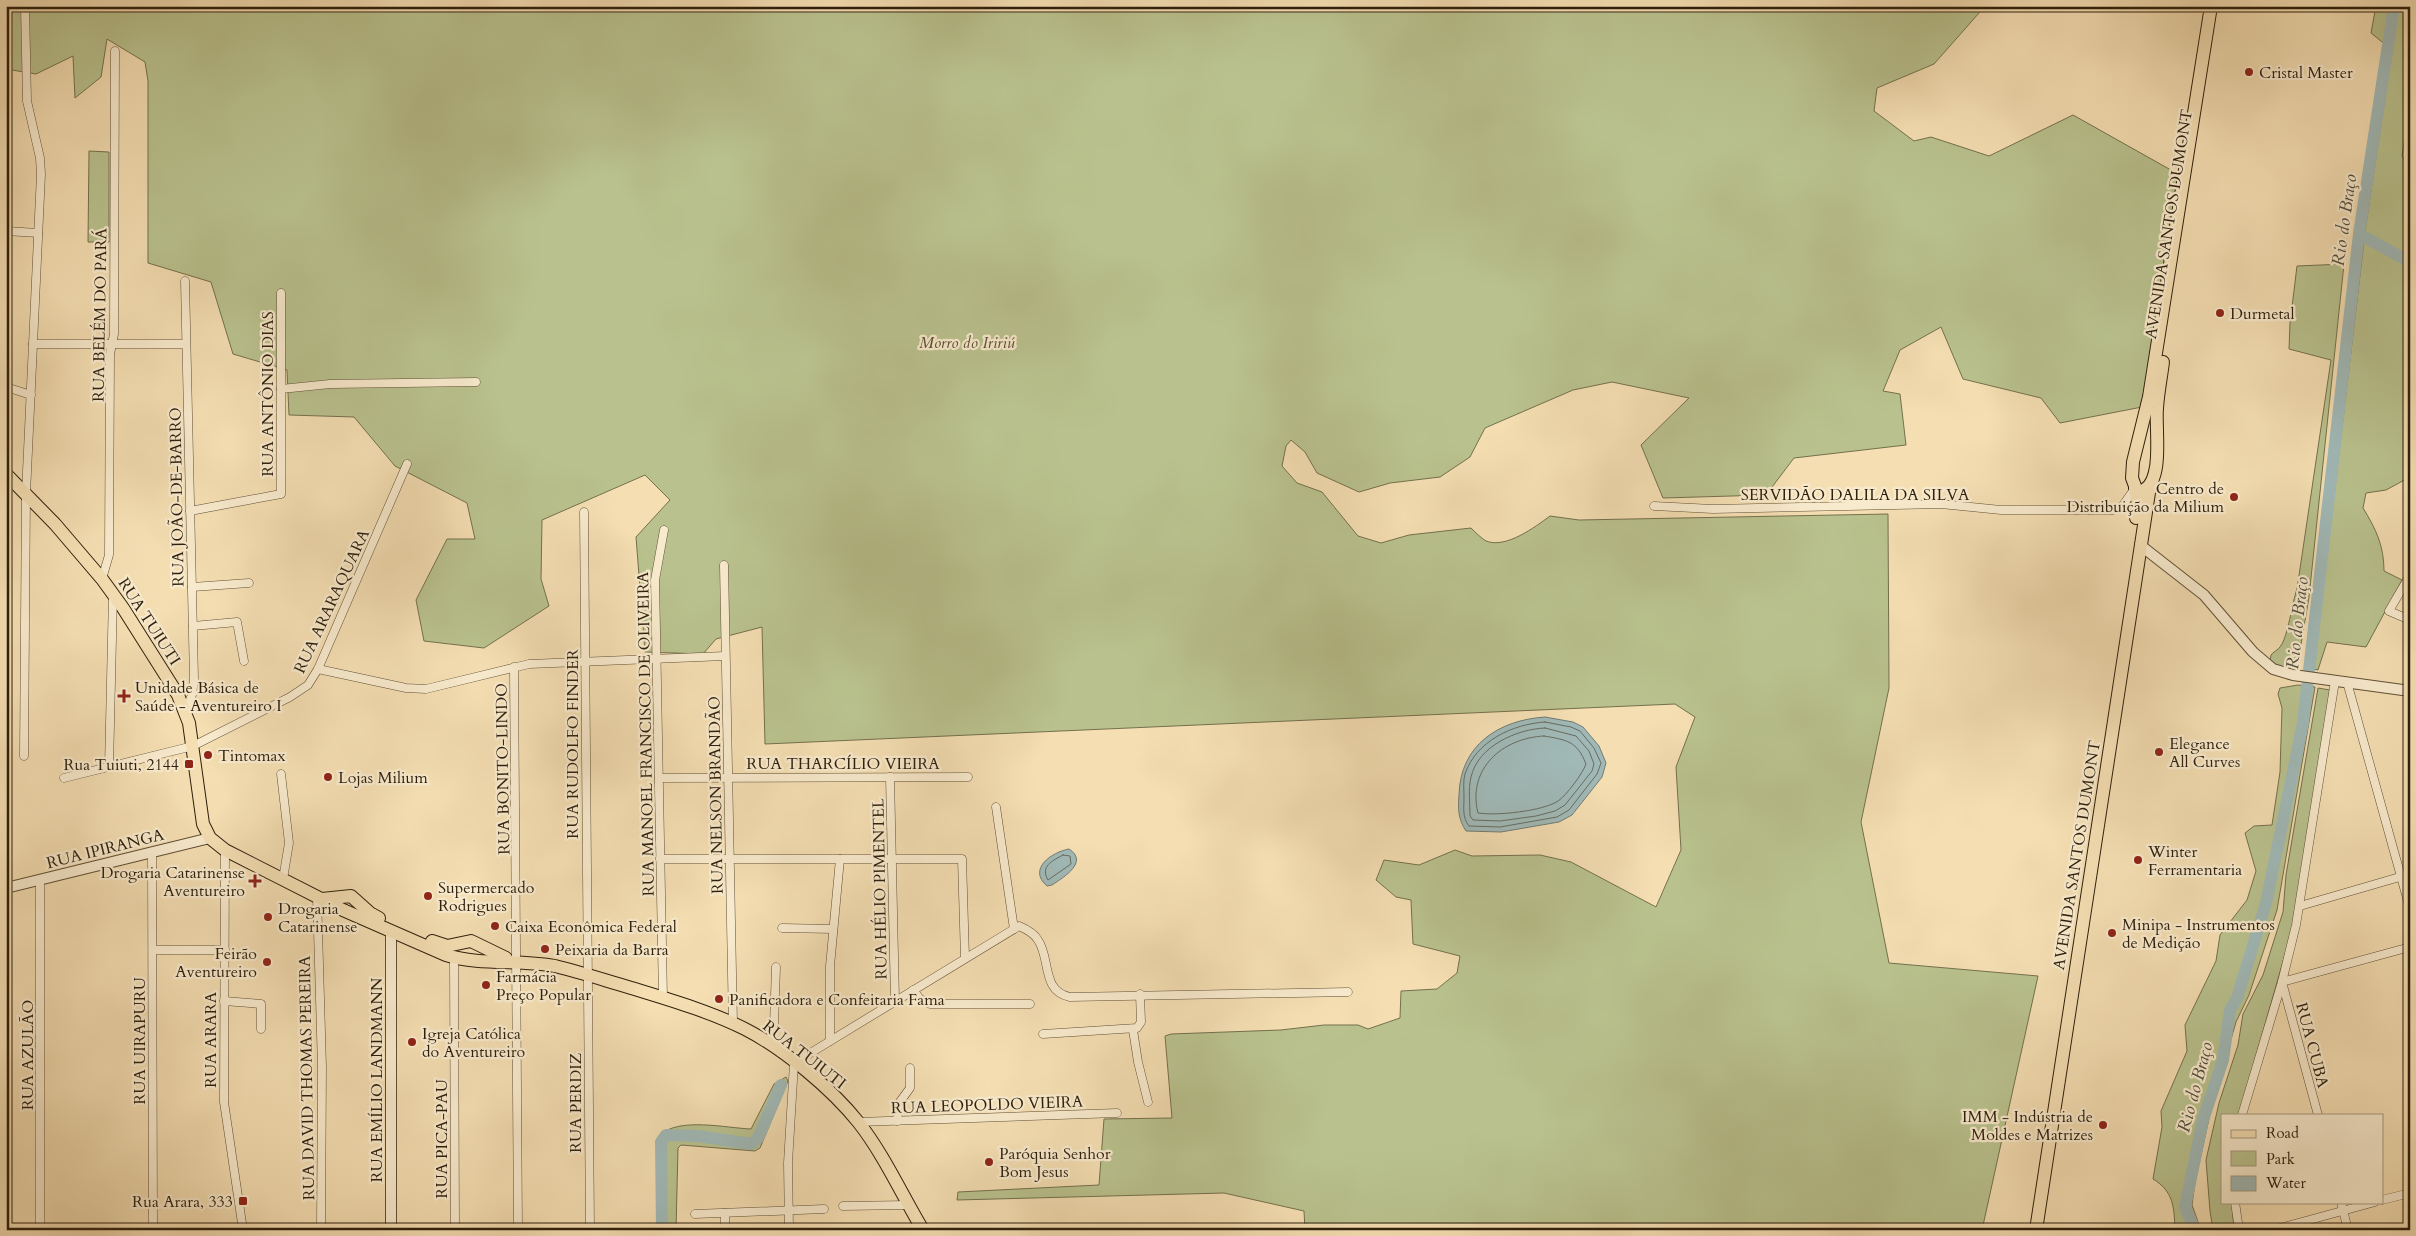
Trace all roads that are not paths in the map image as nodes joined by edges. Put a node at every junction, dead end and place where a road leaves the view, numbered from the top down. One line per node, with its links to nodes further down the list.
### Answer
1 (25, 6): 6 (street)
2 (2211, 6): 16 (main road, AVENIDA SANTOS DUMONT)
3 (2217, 6): 17 (main road, AVENIDA SANTOS DUMONT)
4 (115, 51): 10 (street, RUA BELÉM DO PARÁ)
5 (6, 231): 6 (street)
6 (38, 233): 9 (street)
7 (185, 281): 11 (street, RUA JOÃO-DE-BARRO)
8 (281, 294): 14 (street, RUA ANTÔNIO DIAS)
9 (33, 344): 10 (street); 15 (street)
10 (112, 344): 11 (street); 30 (street, RUA BELÉM DO PARÁ)
11 (186, 344): 24 (street, RUA JOÃO-DE-BARRO)
12 (476, 382): 14 (street)
13 (6, 387): 15 (street)
14 (281, 389): 24 (street, RUA ANTÔNIO DIAS)
15 (31, 395): 22 (street)
16 (2137, 444): 17 (main road); 21 (main road, AVENIDA SANTOS DUMONT)
17 (2157, 447): 20 (main road, AVENIDA SANTOS DUMONT)
18 (407, 464): 41 (street, RUA ARARAQUARA)
19 (6, 474): 22 (main road, RUA TUIUTI)
20 (2150, 486): 21 (main road); 27 (main road, AVENIDA SANTOS DUMONT)
21 (2135, 488): 23 (street, SERVIDÃO DALILA DA SILVA); 27 (main road); 132 (main road, AVENIDA SANTOS DUMONT)
22 (26, 493): 30 (main road, RUA TUIUTI); 47 (street)
23 (1654, 506)
24 (190, 511): 32 (street, RUA JOÃO-DE-BARRO)
25 (584, 512): 39 (street, RUA RUDOLFO FINDER)
26 (664, 530): 37 (street, RUA MANOEL FRANCISCO DE OLIVEIRA)
27 (2140, 545): 42 (street); 133 (main road, AVENIDA SANTOS DUMONT)
28 (724, 565): 36 (street, RUA NELSON BRANDÃO)
29 (2410, 575): 34 (street)
30 (102, 579): 33 (main road, RUA TUIUTI)
31 (249, 583): 32 (street)
32 (192, 587): 35 (street, RUA JOÃO-DE-BARRO)
33 (114, 593): 45 (main road, RUA TUIUTI); 48 (street)
34 (2410, 620)
35 (193, 626): 38 (street); 45 (street, RUA JOÃO-DE-BARRO)
36 (725, 656): 37 (street); 51 (street, RUA NELSON BRANDÃO)
37 (657, 659): 39 (street); 54 (street, RUA MANOEL FRANCISCO DE OLIVEIRA)
38 (244, 661)
39 (585, 662): 40 (street); 86 (street, RUA RUDOLFO FINDER)
40 (514, 667): 41 (street); 84 (street, RUA BONITO-LINDO)
41 (318, 668): 46 (street, RUA ARARAQUARA)
42 (2336, 680): 43 (street); 70 (street)
43 (2347, 682): 44 (street); 64 (street)
44 (2410, 691)
45 (185, 712): 46 (main road, RUA TUIUTI)
46 (193, 746): 48 (street, RUA ARARAQUARA); 56 (main road, RUA TUIUTI)
47 (24, 756)
48 (109, 767): 53 (street, RUA ARARAQUARA)
49 (281, 774): 65 (street)
50 (968, 776): 52 (street, RUA THARCÍLIO VIEIRA)
51 (728, 777): 52 (street, RUA THARCÍLIO VIEIRA); 54 (street, RUA THARCÍLIO VIEIRA); 60 (street, RUA NELSON BRANDÃO)
52 (890, 777): 62 (street, RUA HÉLIO PIMENTEL)
53 (64, 778)
54 (658, 778): 59 (street, RUA MANOEL FRANCISCO DE OLIVEIRA)
55 (996, 807): 75 (street)
56 (210, 838): 57 (main road, RUA TUIUTI); 58 (street, RUA IPIRANGA)
57 (225, 850): 65 (main road, RUA TUIUTI); 80 (street, RUA ARARA)
58 (152, 852): 66 (street, RUA IPIRANGA); 79 (street, RUA UIRAPURU)
59 (660, 859): 60 (street); 91 (street, RUA MANOEL FRANCISCO DE OLIVEIRA)
60 (730, 859): 61 (street); 95 (street, RUA NELSON BRANDÃO)
61 (840, 859): 62 (street); 74 (street)
62 (892, 859): 82 (street); 93 (street, RUA HÉLIO PIMENTEL)
63 (2410, 874): 64 (street)
64 (2401, 877): 70 (street); 71 (street)
65 (283, 879): 69 (main road, RUA TUIUTI)
66 (40, 880): 67 (street, RUA IPIRANGA); 121 (street, RUA AZULÃO)
67 (6, 888)
68 (348, 896): 69 (main road); 72 (main road); 77 (main road)
69 (320, 898): 72 (main road, RUA TUIUTI); 124 (street, RUA DAVID THOMAS PEREIRA)
70 (2300, 906): 87 (street)
71 (2410, 909)
72 (344, 910): 76 (main road, RUA TUIUTI)
73 (782, 928): 74 (street)
74 (833, 929): 99 (street)
75 (1014, 929): 82 (street); 90 (street)
76 (391, 931): 81 (main road, RUA TUIUTI); 125 (street, RUA EMÍLIO LANDMANN)
77 (475, 942): 83 (main road); 84 (main road, RUA TUIUTI)
78 (2410, 947): 87 (street)
79 (153, 950): 80 (street); 122 (street, RUA UIRAPURU)
80 (224, 950): 92 (street, RUA ARARA)
81 (454, 958): 83 (main road, RUA TUIUTI); 126 (street, RUA PICA-PAU)
82 (966, 958): 88 (street)
83 (472, 960): 84 (main road, RUA TUIUTI)
84 (517, 962): 86 (main road, RUA TUIUTI); 127 (street, RUA BONITO-LINDO)
85 (776, 967): 100 (street)
86 (588, 975): 91 (main road, RUA TUIUTI); 128 (street, RUA PERDIZ)
87 (2282, 982): 105 (street); 106 (street, RUA CUBA)
88 (914, 990): 93 (street); 94 (street)
89 (1348, 992): 90 (street)
90 (1140, 994): 97 (street)
91 (663, 998): 95 (main road, RUA TUIUTI)
92 (224, 1001): 96 (street); 123 (street, RUA ARARA)
93 (895, 1001): 99 (street)
94 (1030, 1004)
95 (733, 1024): 100 (main road, RUA TUIUTI)
96 (261, 1029)
97 (1134, 1030): 98 (street); 103 (street)
98 (1043, 1034)
99 (830, 1041): 101 (street)
100 (769, 1044): 101 (main road, RUA TUIUTI)
101 (794, 1063): 108 (main road, RUA TUIUTI); 117 (street)
102 (910, 1068): 107 (street)
103 (1148, 1102)
104 (1117, 1113): 107 (street, RUA LEOPOLDO VIEIRA)
105 (2242, 1114)
106 (2318, 1114)
107 (897, 1121): 108 (street, RUA LEOPOLDO VIEIRA)
108 (858, 1122): 114 (main road, RUA TUIUTI)
109 (2410, 1193): 110 (street)
110 (2384, 1200)
111 (2235, 1204): 134 (street)
112 (2341, 1204): 118 (street)
113 (2368, 1204): 118 (street)
114 (908, 1205): 115 (street); 131 (main road, RUA TUIUTI)
115 (843, 1206)
116 (824, 1209): 117 (street)
117 (789, 1210): 119 (street); 130 (street)
118 (2343, 1211): 135 (street); 136 (street)
119 (725, 1212): 120 (street); 129 (street)
120 (695, 1214)
121 (40, 1230)
122 (153, 1230)
123 (243, 1230)
124 (321, 1230)
125 (391, 1230)
126 (455, 1230)
127 (518, 1230)
128 (590, 1230)
129 (725, 1230)
130 (789, 1230)
131 (923, 1230)
132 (2029, 1230)
133 (2036, 1230)
134 (2239, 1230)
135 (2273, 1230)
136 (2348, 1230)

